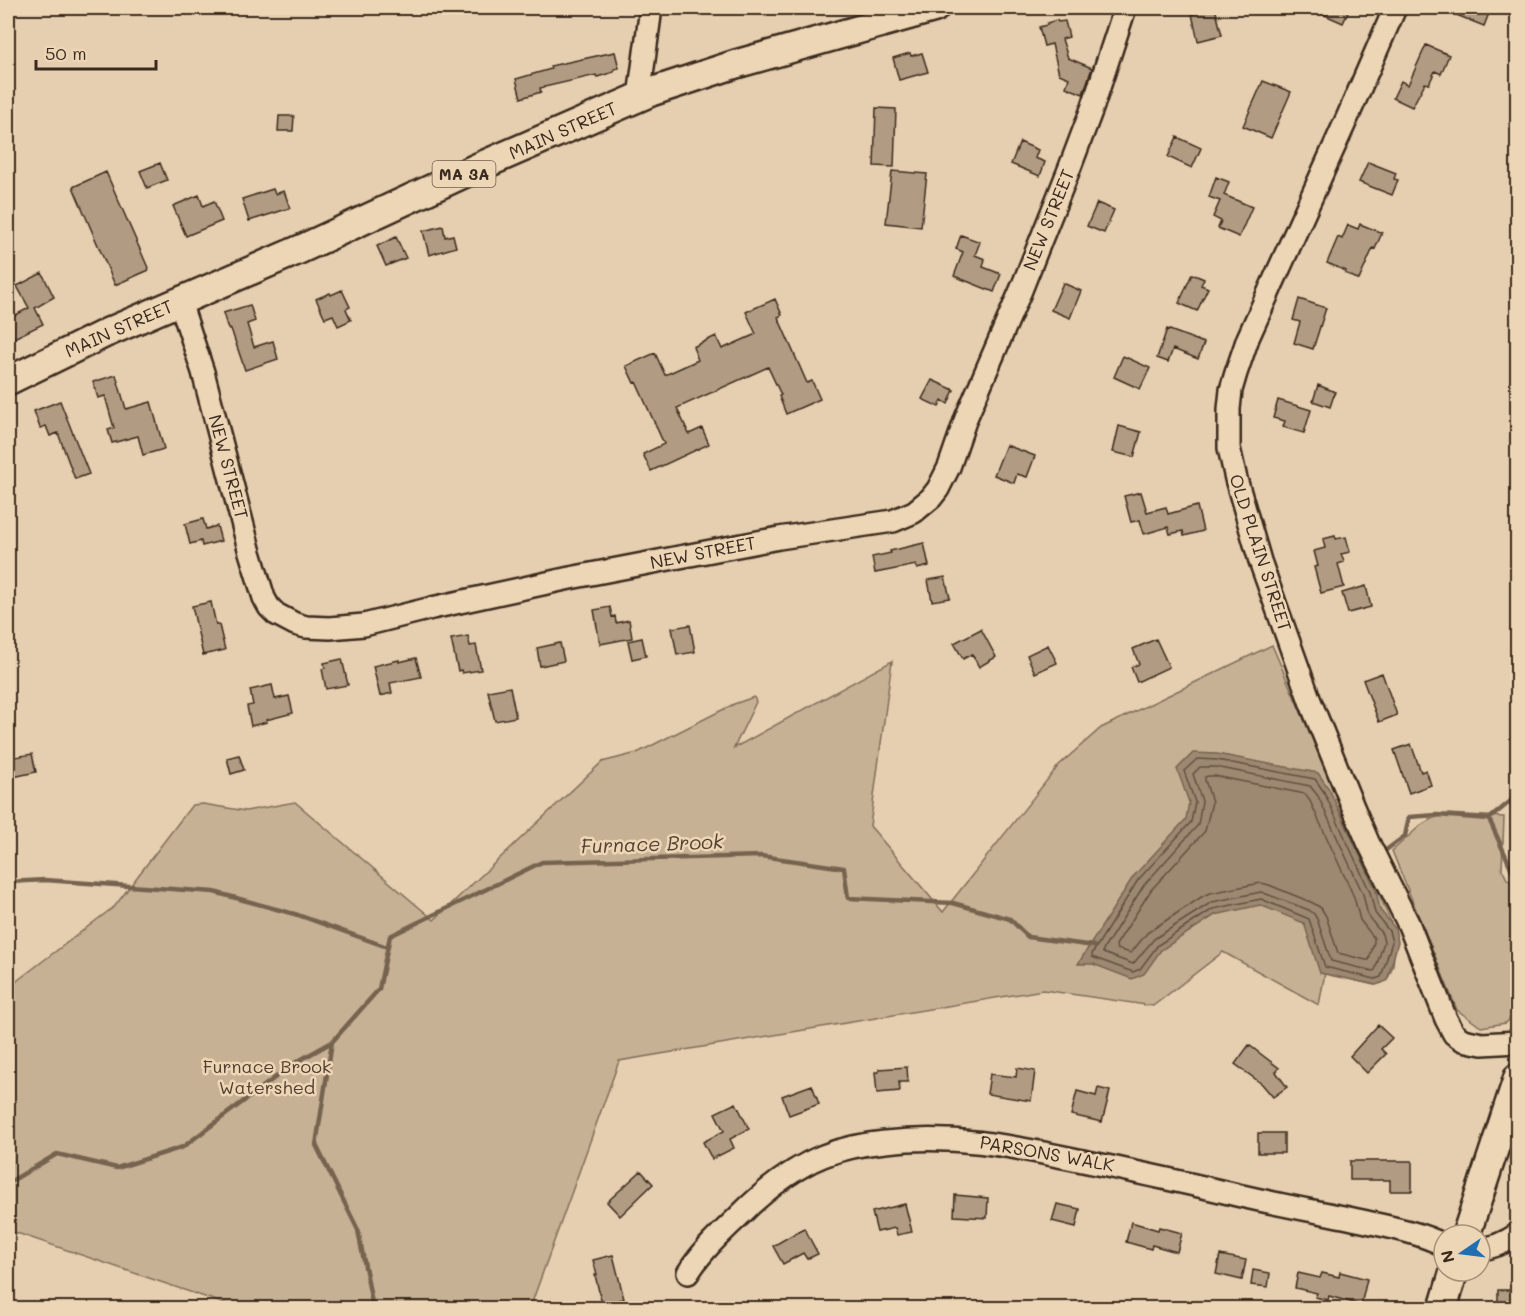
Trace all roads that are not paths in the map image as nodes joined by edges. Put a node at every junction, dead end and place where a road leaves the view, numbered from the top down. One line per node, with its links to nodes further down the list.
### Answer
1 (651, 8): 5 (street)
2 (935, 8): 5 (main road, MAIN STREET / MA 3A)
3 (1125, 8): 6 (street, NEW STREET)
4 (1395, 8): 8 (street, OLD PLAIN STREET)
5 (639, 98): 6 (main road, MAIN STREET / MA 3A)
6 (180, 302): 7 (main road, MAIN STREET / MA 3A)
7 (8, 381)
8 (1518, 1042)
9 (1518, 1077): 10 (main road)
10 (1470, 1223)
11 (1518, 1234): 13 (street)
12 (1432, 1240): 14 (street, PARSONS WALK)
13 (1492, 1246)
14 (688, 1273)
15 (1450, 1283): 16 (main road)
16 (1443, 1308)

